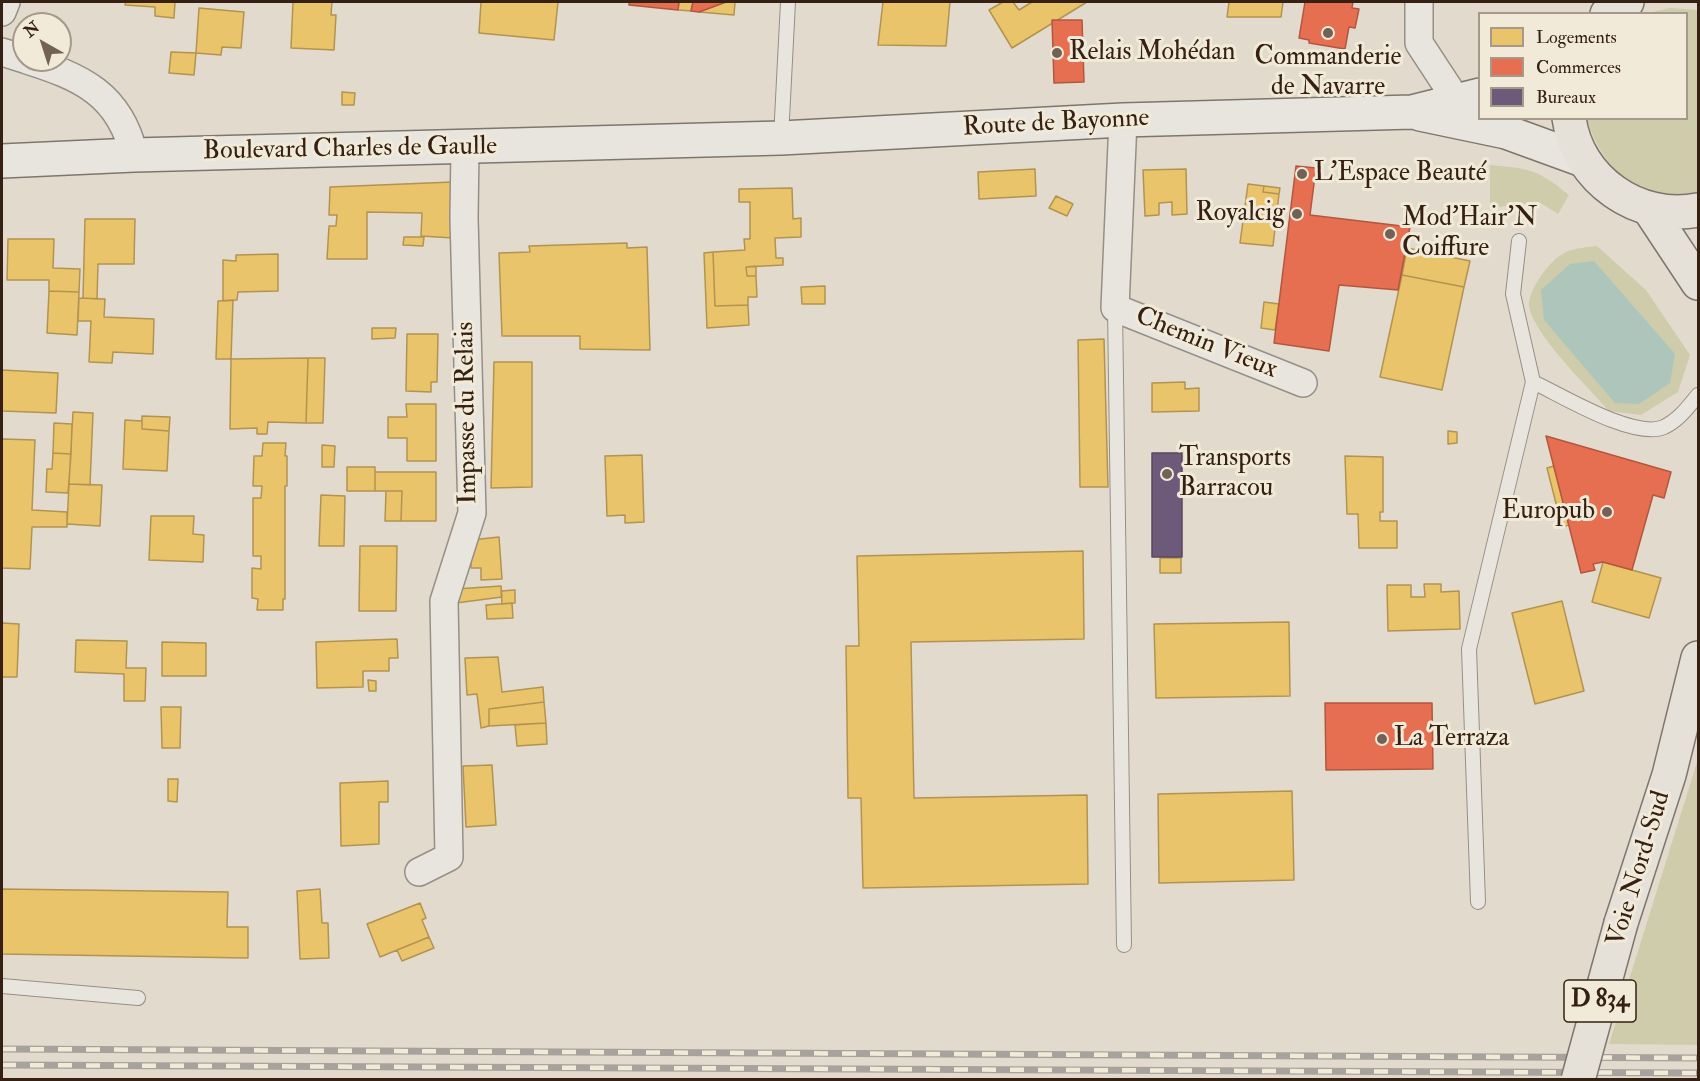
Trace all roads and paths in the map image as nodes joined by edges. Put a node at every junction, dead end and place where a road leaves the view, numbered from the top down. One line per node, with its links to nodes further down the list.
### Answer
1 (6, 2): 5 (street)
2 (788, 2): 12 (lane)
3 (1419, 2): 8 (street)
4 (1627, 2): 6 (main road)
5 (2, 12)
6 (1610, 12)
7 (58, 72): 15 (street)
8 (1468, 98): 9 (main road, Route de Bayonne)
9 (1412, 112): 10 (main road, Route de Bayonne); 16 (main road, Route de Bayonne)
10 (1123, 120): 12 (main road, Route de Bayonne); 22 (street, Chemin Vieux)
11 (1569, 120): 16 (main road)
12 (781, 138): 13 (main road, Route de Bayonne)
13 (699, 140): 14 (main road, Boulevard Charles de Gaulle)
14 (465, 148): 15 (main road, Boulevard Charles de Gaulle); 27 (street, Impasse du Relais)
15 (134, 155): 17 (main road, Boulevard Charles de Gaulle)
16 (1583, 160): 18 (main road)
17 (2, 161)
18 (1649, 209): 19 (main road); 21 (main road)
19 (1698, 210)
20 (1519, 241): 23 (lane)
21 (1698, 283)
22 (1115, 308): 24 (street, Chemin Vieux); 29 (lane)
23 (1533, 382): 25 (lane); 28 (lane)
24 (1303, 383)
25 (1698, 395)
26 (1698, 658): 32 (main road, Voie Nord-Sud / D 834, bridge)
27 (419, 872)
28 (1478, 902)
29 (1124, 945)
30 (2, 986): 31 (lane)
31 (138, 998)
32 (1578, 1080)

